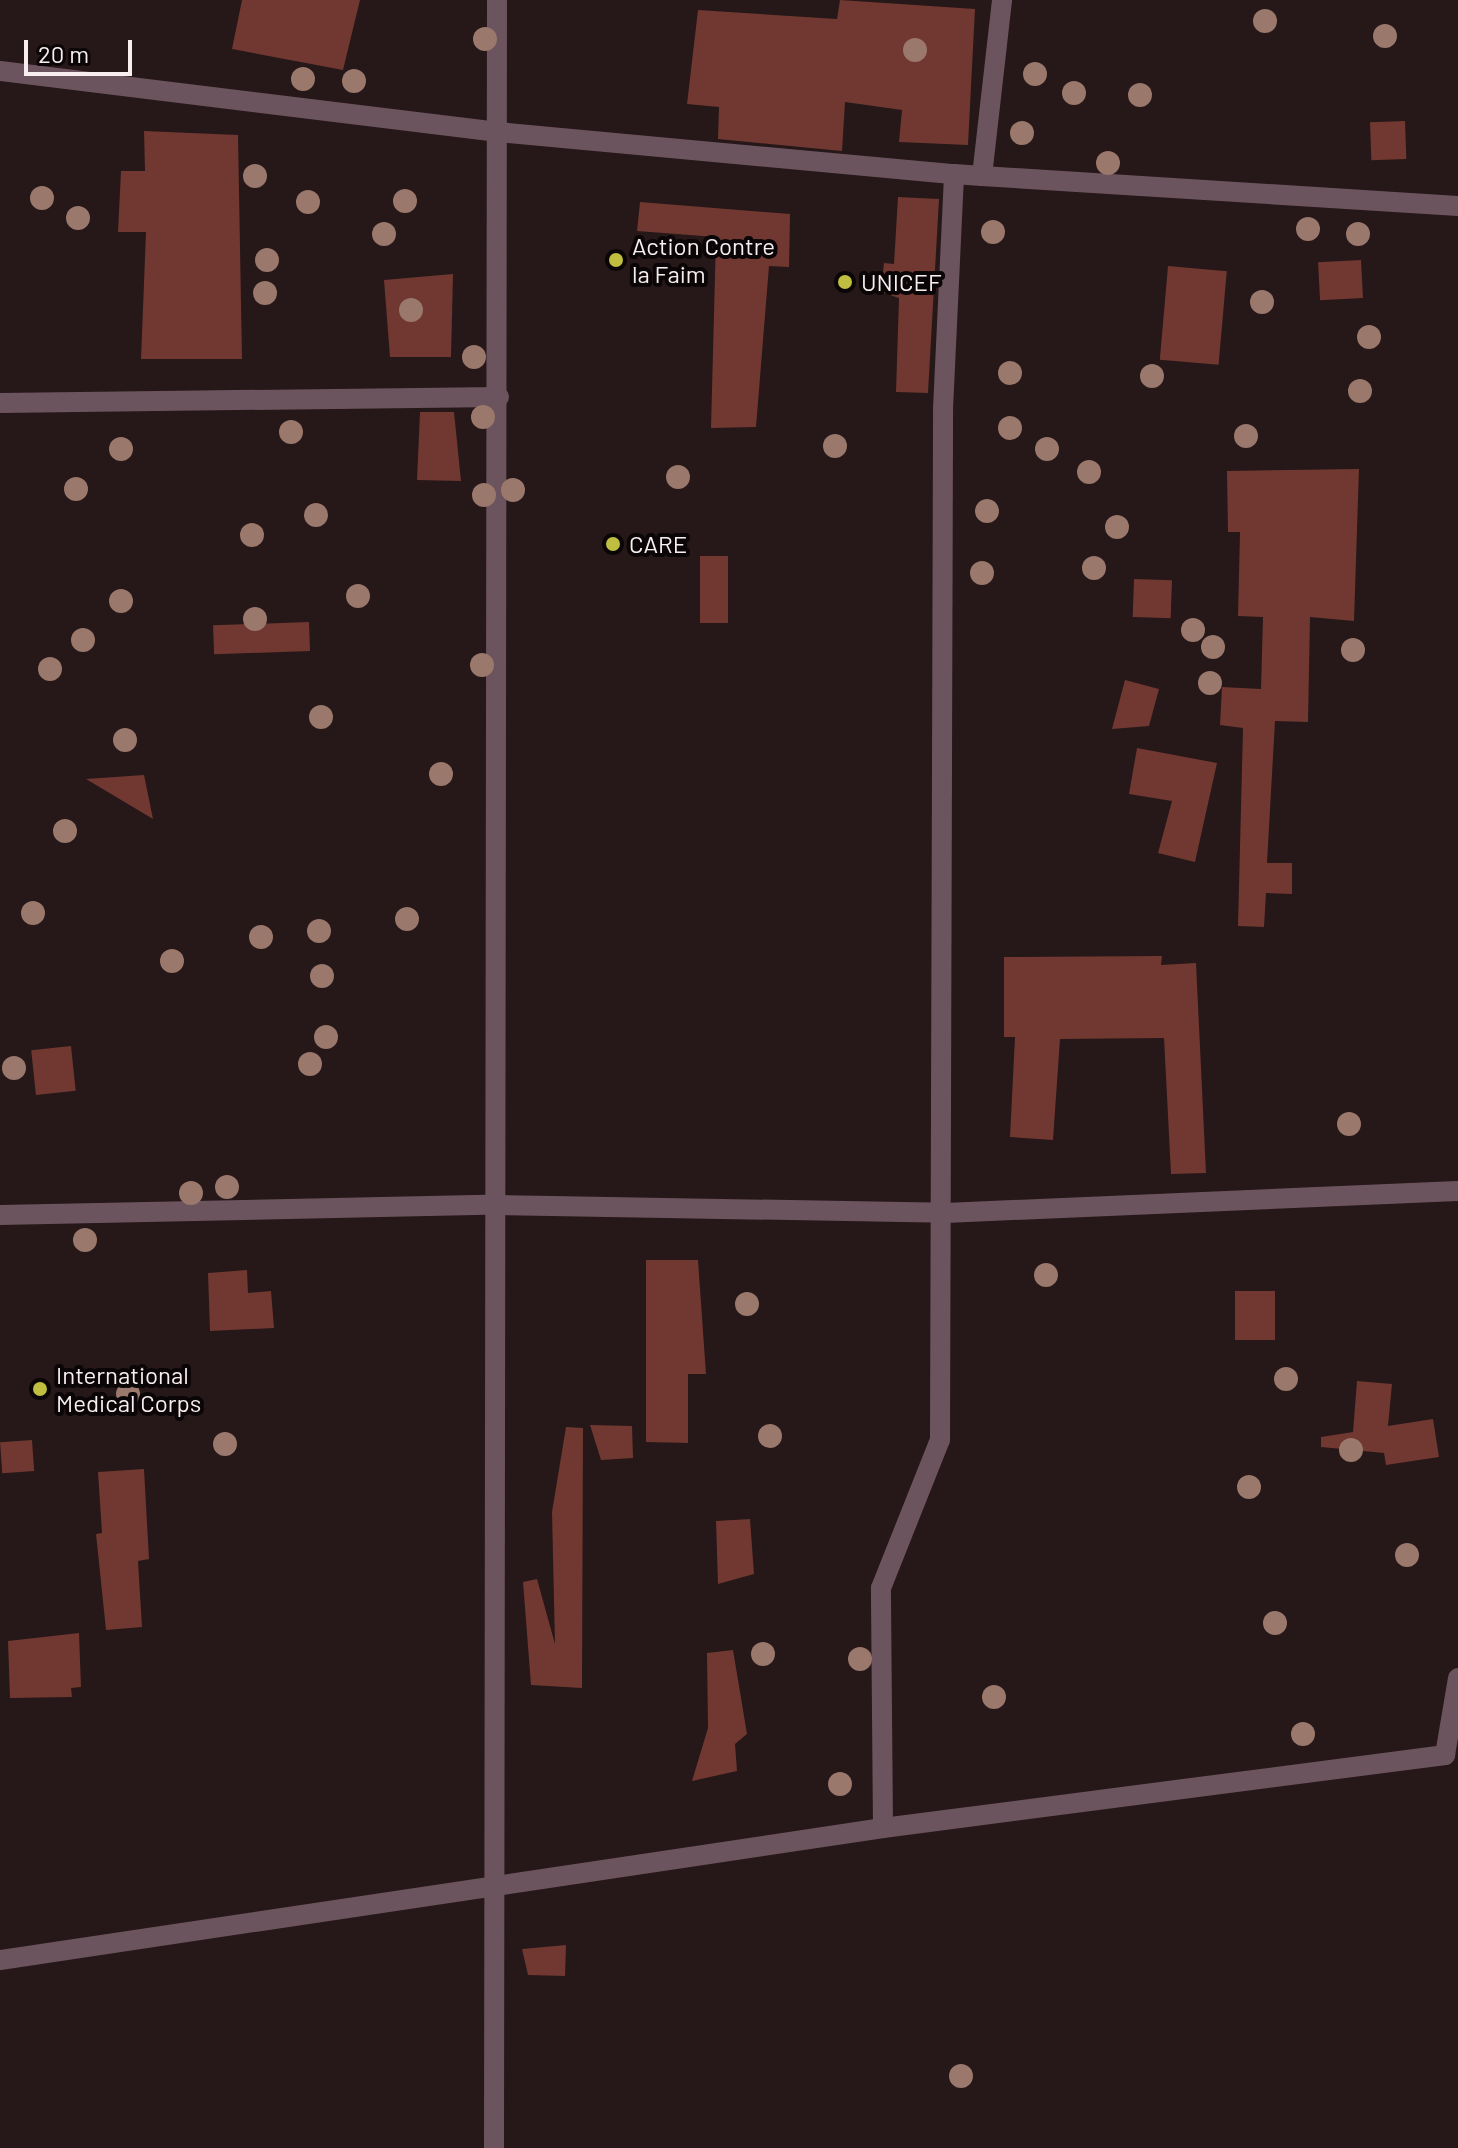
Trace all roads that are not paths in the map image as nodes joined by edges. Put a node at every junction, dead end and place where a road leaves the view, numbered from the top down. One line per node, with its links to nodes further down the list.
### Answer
1 (497, 0): 4 (street)
2 (1002, 0): 6 (street)
3 (0, 71): 4 (street)
4 (498, 132): 5 (street); 8 (street)
5 (954, 174): 6 (street); 12 (street)
6 (982, 176): 7 (street)
7 (1458, 206)
8 (499, 397): 9 (street); 11 (street)
9 (0, 403)
10 (1458, 1191): 12 (street)
11 (498, 1205): 12 (street); 13 (street); 16 (street)
12 (945, 1213): 15 (street)
13 (0, 1215)
14 (1458, 1678): 15 (street)
15 (883, 1828): 16 (street)
16 (496, 1885): 17 (street); 18 (street)
17 (0, 1960)
18 (494, 2148)

